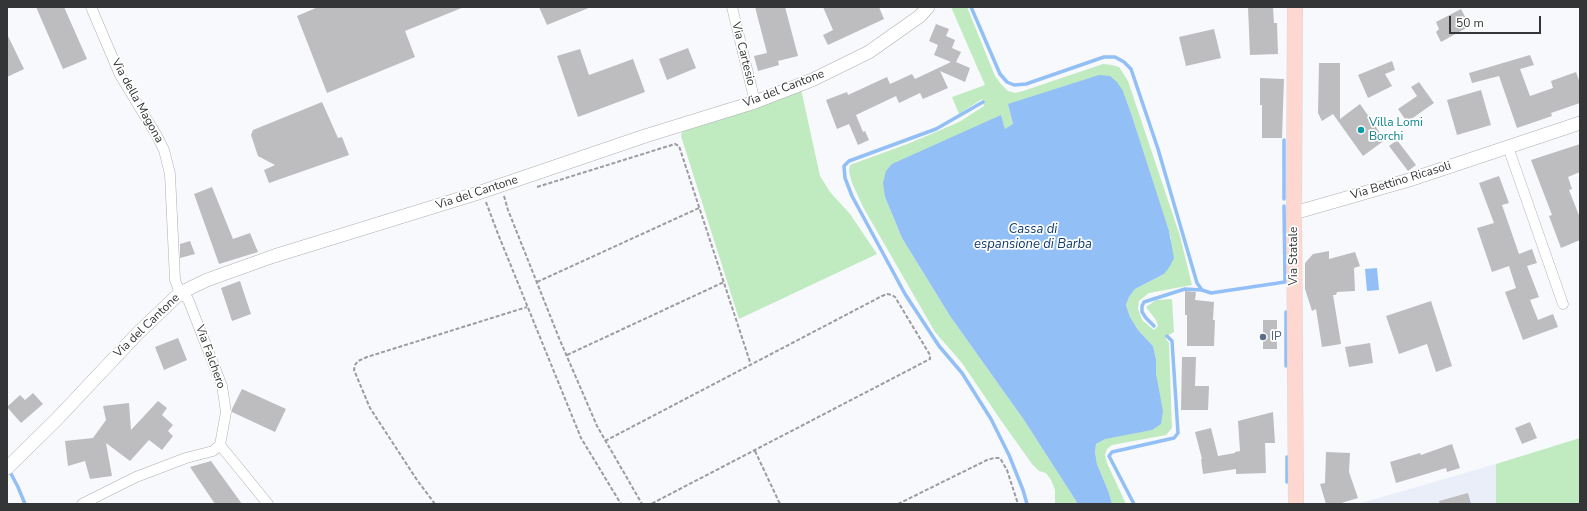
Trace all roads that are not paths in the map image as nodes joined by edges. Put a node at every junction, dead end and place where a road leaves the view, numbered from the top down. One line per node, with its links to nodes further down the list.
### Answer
1 (91, 7): 9 (street, Via della Magona)
2 (732, 7): 5 (street, Via Cartesio)
3 (928, 7): 5 (street, Via del Cantone)
4 (1295, 7): 8 (main road, Via Statale)
5 (755, 102): 9 (street, Via del Cantone)
6 (1580, 123): 7 (street, Via Bettino Ricasoli)
7 (1508, 147): 8 (street, Via Bettino Ricasoli); 10 (street)
8 (1294, 209): 15 (main road, Via Statale)
9 (180, 293): 11 (street, Via Falchero); 12 (street, Via del Cantone)
10 (1562, 304)
11 (220, 445): 13 (street); 14 (street)
12 (7, 468)
13 (82, 504)
14 (268, 504)
15 (1296, 504)

